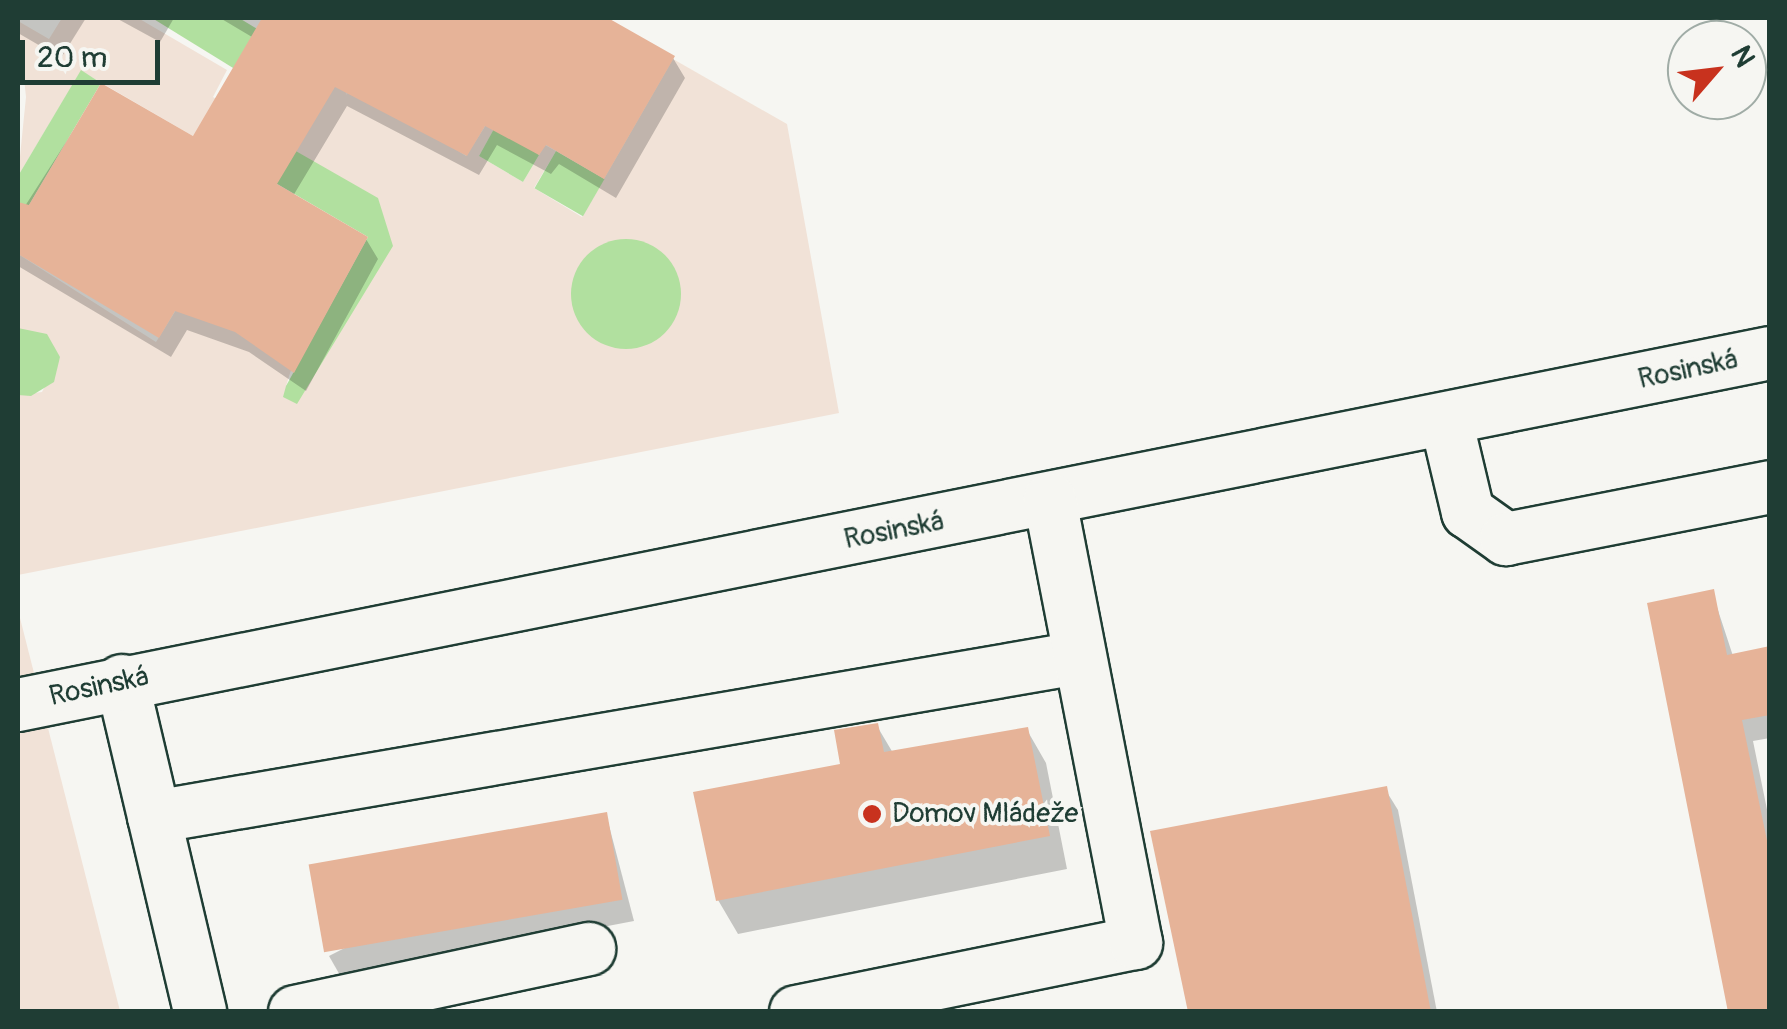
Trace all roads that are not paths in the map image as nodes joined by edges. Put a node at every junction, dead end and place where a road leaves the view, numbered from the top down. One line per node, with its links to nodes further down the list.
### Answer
1 (1770, 353): 2 (street, Rosinská)
2 (1446, 420): 3 (street); 4 (street, Rosinská)
3 (1770, 487)
4 (1050, 499): 5 (street); 6 (street, Rosinská)
5 (1078, 658): 8 (street); 12 (street)
6 (122, 681): 7 (street, Rosinská); 8 (street)
7 (18, 705)
8 (154, 817): 10 (street)
9 (589, 950): 11 (street)
10 (200, 1012)
11 (294, 1012)
12 (796, 1012)

